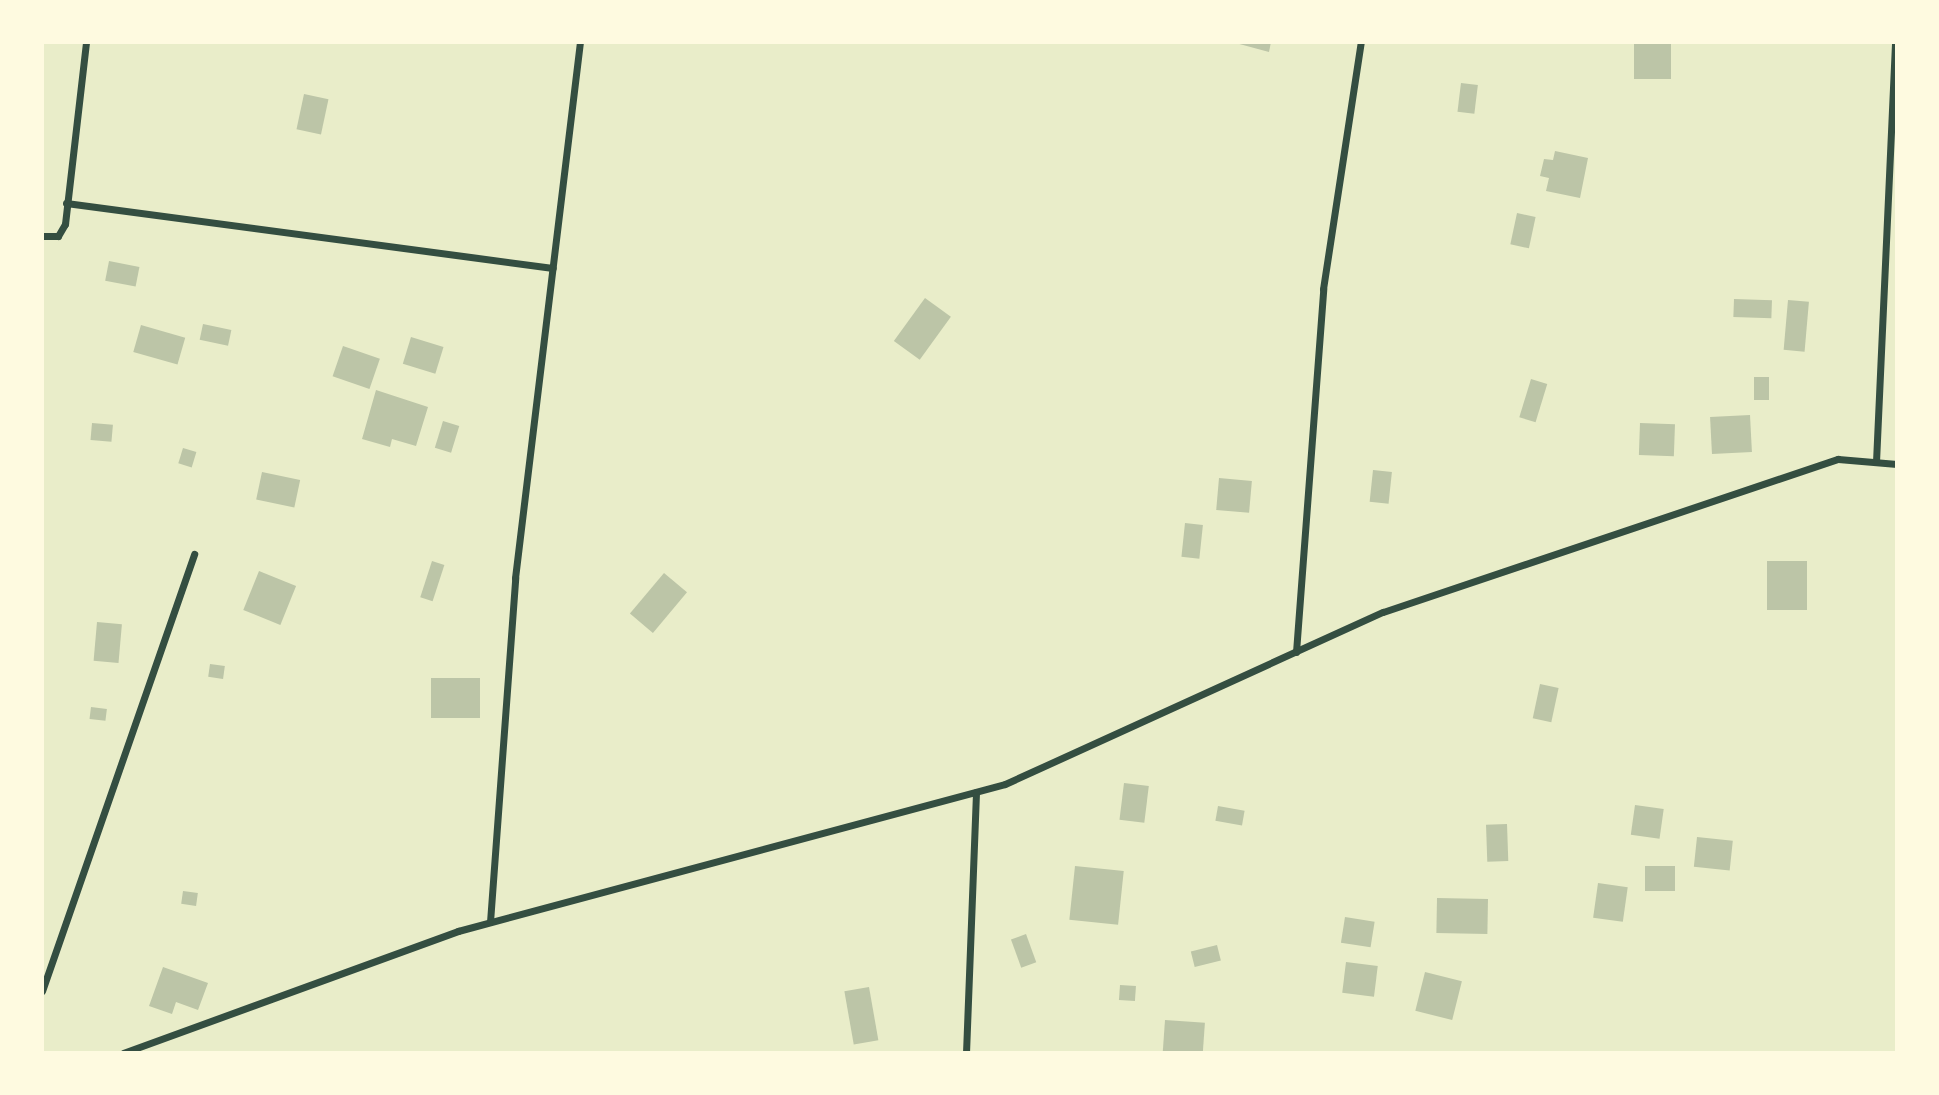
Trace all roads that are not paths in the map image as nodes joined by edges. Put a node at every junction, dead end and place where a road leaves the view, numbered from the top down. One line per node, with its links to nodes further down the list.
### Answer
1 (86, 42): 6 (street)
2 (580, 42): 8 (street)
3 (1361, 42): 12 (street)
4 (1895, 42): 5 (street)
5 (1896, 58): 9 (street)
6 (66, 202): 7 (street); 8 (street)
7 (42, 236)
8 (553, 268): 14 (street)
9 (1877, 462): 10 (street); 12 (street)
10 (1897, 464)
11 (194, 554): 15 (street)
12 (1296, 652): 13 (street)
13 (976, 792): 14 (street); 17 (street)
14 (490, 922): 16 (street)
15 (42, 991)
16 (123, 1053)
17 (965, 1053)

